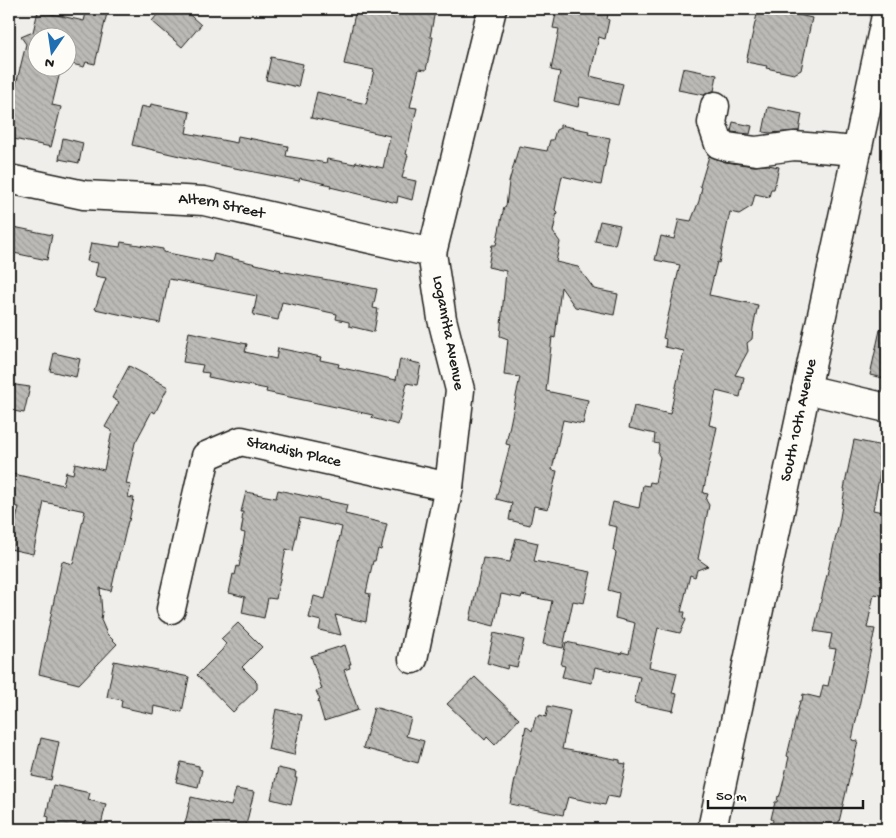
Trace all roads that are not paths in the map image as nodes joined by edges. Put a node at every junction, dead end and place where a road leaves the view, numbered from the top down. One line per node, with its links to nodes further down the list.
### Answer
1 (492, 9): 6 (street, Loganrita Avenue)
2 (887, 11): 4 (street, South 10th Avenue)
3 (715, 106): 4 (street)
4 (858, 151): 7 (street, South 10th Avenue)
5 (9, 179): 6 (street, Altern Street)
6 (432, 253): 9 (street, Loganrita Avenue)
7 (806, 389): 8 (street); 12 (street, South 10th Avenue)
8 (887, 408)
9 (449, 487): 10 (street, Standish Place); 11 (street, Loganrita Avenue)
10 (171, 609)
11 (413, 659)
12 (712, 829)

